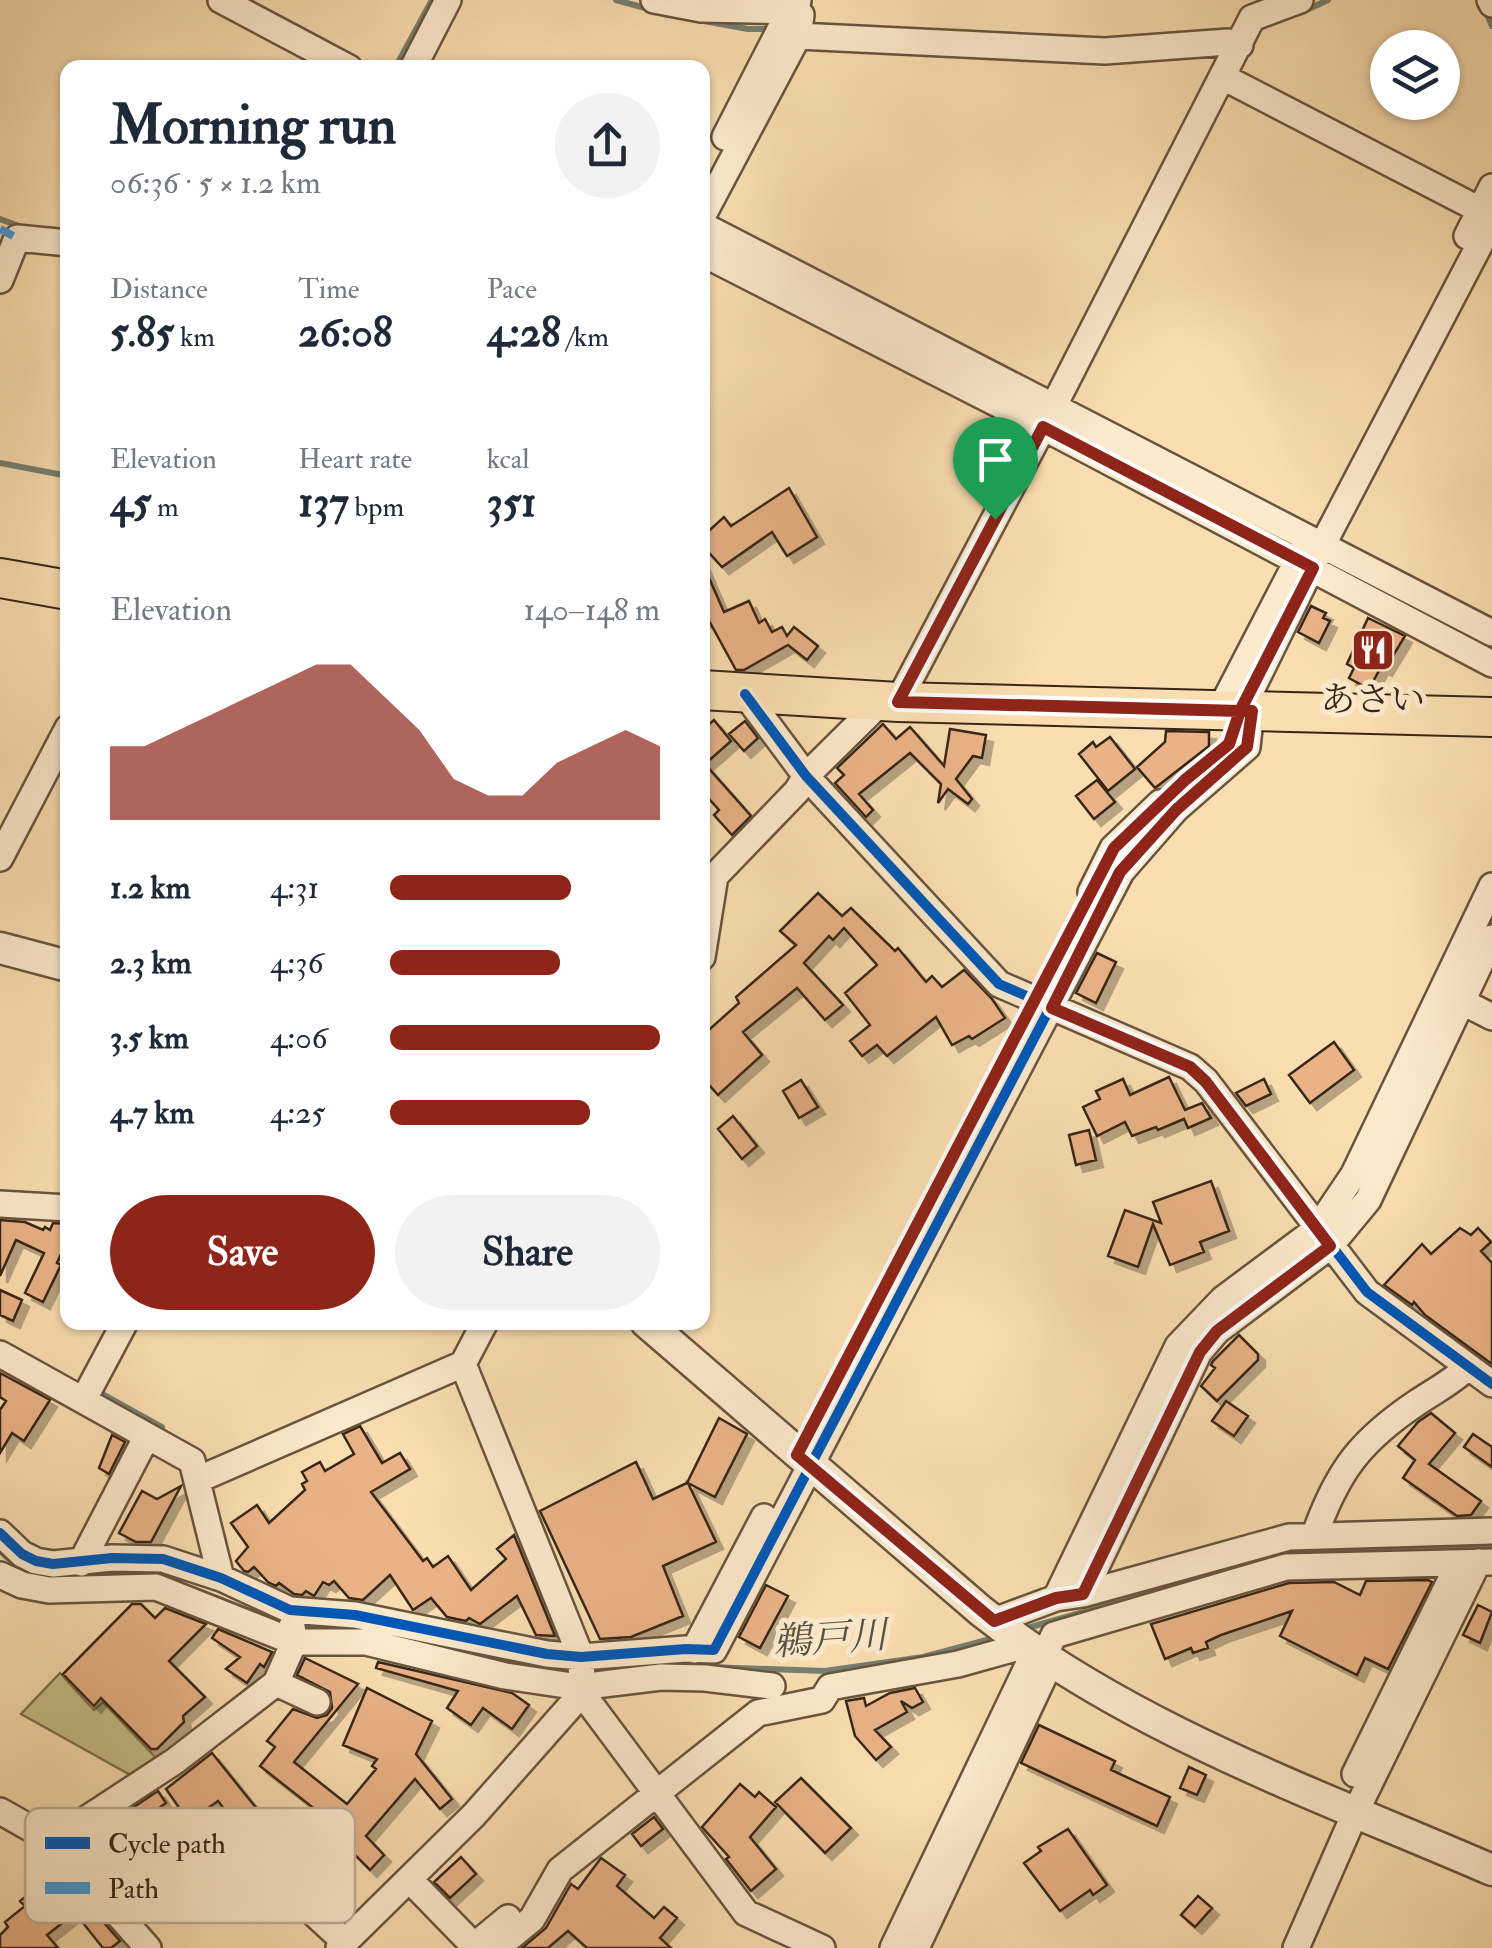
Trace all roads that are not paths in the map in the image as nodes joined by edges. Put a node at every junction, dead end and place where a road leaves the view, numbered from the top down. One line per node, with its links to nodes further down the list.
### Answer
1 (221, 0): 8 (street)
2 (448, 0): 9 (street)
3 (654, 0): 6 (street)
4 (1300, 0): 5 (street)
5 (1254, 9): 7 (street)
6 (796, 14): 7 (street); 11 (street); 12 (street)
7 (1240, 46): 10 (street)
8 (335, 60)
9 (417, 60)
10 (1223, 77): 13 (street); 18 (street)
11 (710, 167)
12 (710, 200)
13 (1488, 206): 19 (street)
14 (710, 229): 18 (street)
15 (60, 242): 17 (street)
16 (710, 257): 18 (street)
17 (0, 280)
18 (1048, 417): 19 (street); 26 (street)
19 (1310, 553): 22 (street); 23 (street); 27 (street)
20 (0, 578): 21 (main road)
21 (60, 589)
22 (1492, 633)
23 (1492, 664)
24 (710, 691): 25 (main road)
25 (746, 694): 26 (main road); 30 (street)
26 (889, 702): 27 (main road); 30 (street)
27 (1237, 711): 28 (main road); 38 (street)
28 (1492, 718)
29 (60, 743): 31 (street)
30 (806, 776): 32 (street); 38 (street)
31 (0, 858)
32 (710, 881)
33 (1492, 886): 42 (street)
34 (1492, 938): 37 (street)
35 (0, 948): 36 (street)
36 (60, 964)
37 (1462, 1002): 39 (street); 42 (street)
38 (1044, 1005): 42 (street); 52 (street)
39 (1492, 1016)
40 (0, 1204): 41 (street)
41 (60, 1208)
42 (1323, 1238): 49 (street); 61 (street); 62 (street)
43 (107, 1330): 50 (street)
44 (120, 1330): 50 (street)
45 (481, 1330): 48 (street)
46 (655, 1330): 52 (street)
47 (0, 1354): 50 (street)
48 (462, 1364): 53 (street); 65 (street)
49 (1484, 1376): 56 (street)
50 (79, 1396): 51 (street)
51 (146, 1436): 53 (street); 58 (street)
52 (804, 1460): 64 (street); 65 (street)
53 (196, 1480): 60 (street)
54 (1492, 1531): 56 (street)
55 (0, 1533): 58 (street)
56 (1315, 1534): 61 (street)
57 (1476, 1562): 64 (street); 71 (street)
58 (80, 1563): 60 (street)
59 (0, 1575): 63 (street)
60 (221, 1578): 63 (street)
61 (1083, 1594): 62 (street)
62 (1056, 1598): 64 (street)
63 (292, 1626): 65 (street); 66 (street)
64 (1024, 1643): 67 (street); 71 (street); 82 (street); 83 (street)
65 (581, 1676): 67 (street); 69 (street); 75 (street)
66 (276, 1683): 68 (street); 70 (street)
67 (774, 1697): 69 (street)
68 (317, 1702)
69 (652, 1790): 79 (street); 81 (street)
70 (102, 1808)
71 (1348, 1808): 74 (street); 84 (street); 85 (street)
72 (0, 1811): 73 (street)
73 (25, 1825)
74 (1492, 1870)
75 (409, 1878): 78 (street); 79 (street)
76 (126, 1923): 80 (street)
77 (320, 1923): 78 (street)
78 (342, 1945)
79 (474, 1946)
80 (148, 1948)
81 (822, 1948)
82 (893, 1948)
83 (916, 1948)
84 (1278, 1948)
85 (1296, 1948)

